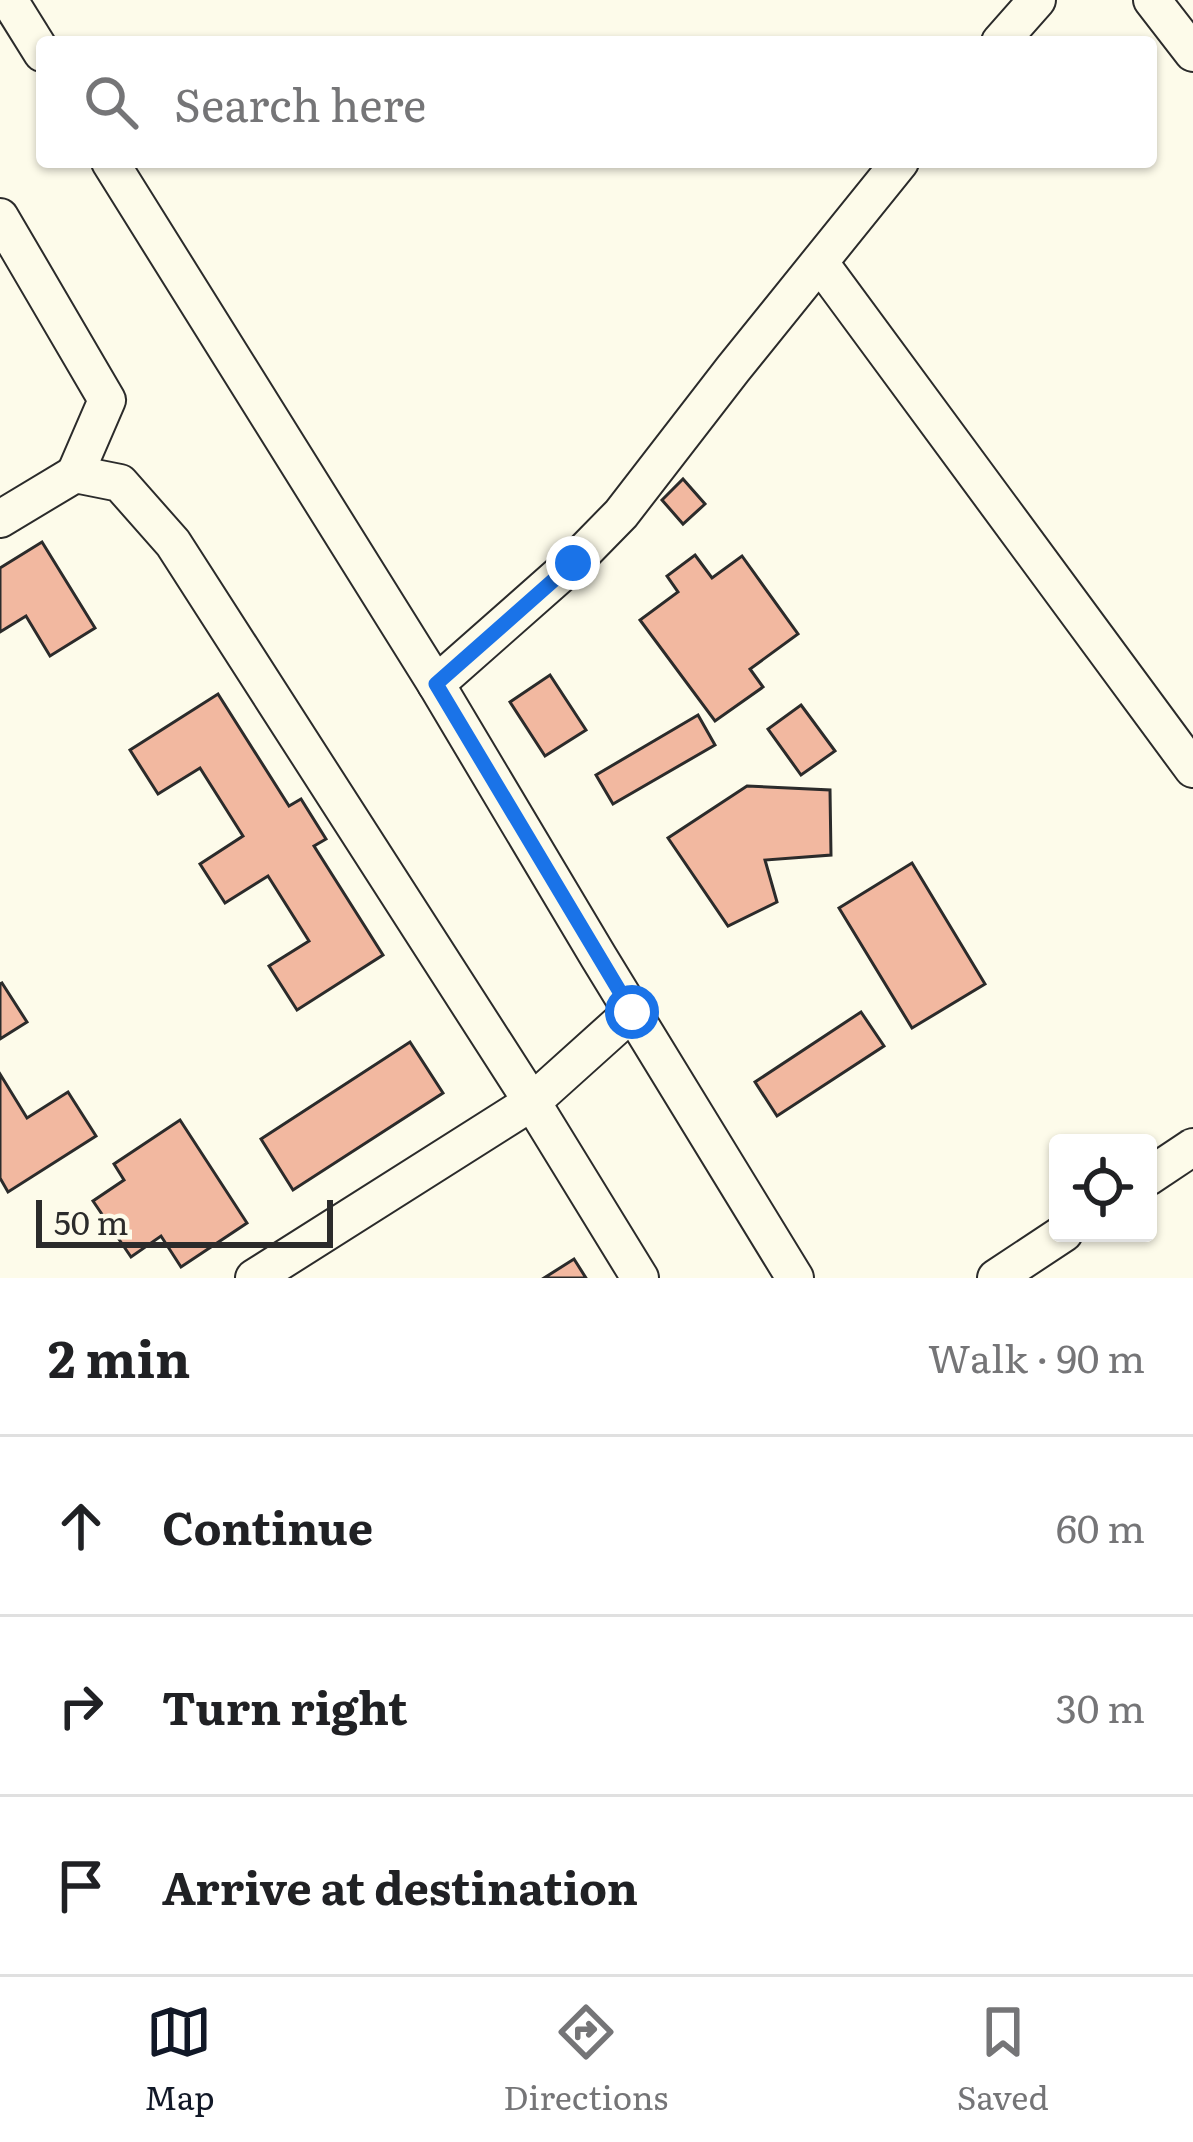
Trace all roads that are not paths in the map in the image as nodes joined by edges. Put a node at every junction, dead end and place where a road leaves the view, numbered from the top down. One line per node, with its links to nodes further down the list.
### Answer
1 (9, 0): 5 (street)
2 (1037, 0): 4 (street)
3 (1152, 0): 6 (street)
4 (1005, 36)
5 (36, 43)
6 (1193, 53)
7 (114, 168): 13 (street)
8 (895, 168): 10 (street)
9 (0, 217): 11 (street)
10 (820, 263): 13 (street); 14 (street)
11 (75, 474): 12 (street); 16 (street)
12 (0, 519)
13 (436, 684): 15 (street)
14 (1193, 769)
15 (632, 1012): 16 (street); 22 (street)
16 (532, 1102): 20 (street); 21 (street)
17 (1193, 1147): 18 (street)
18 (1157, 1171)
19 (1050, 1242): 23 (street)
20 (254, 1278)
21 (640, 1278)
22 (795, 1278)
23 (996, 1278)

